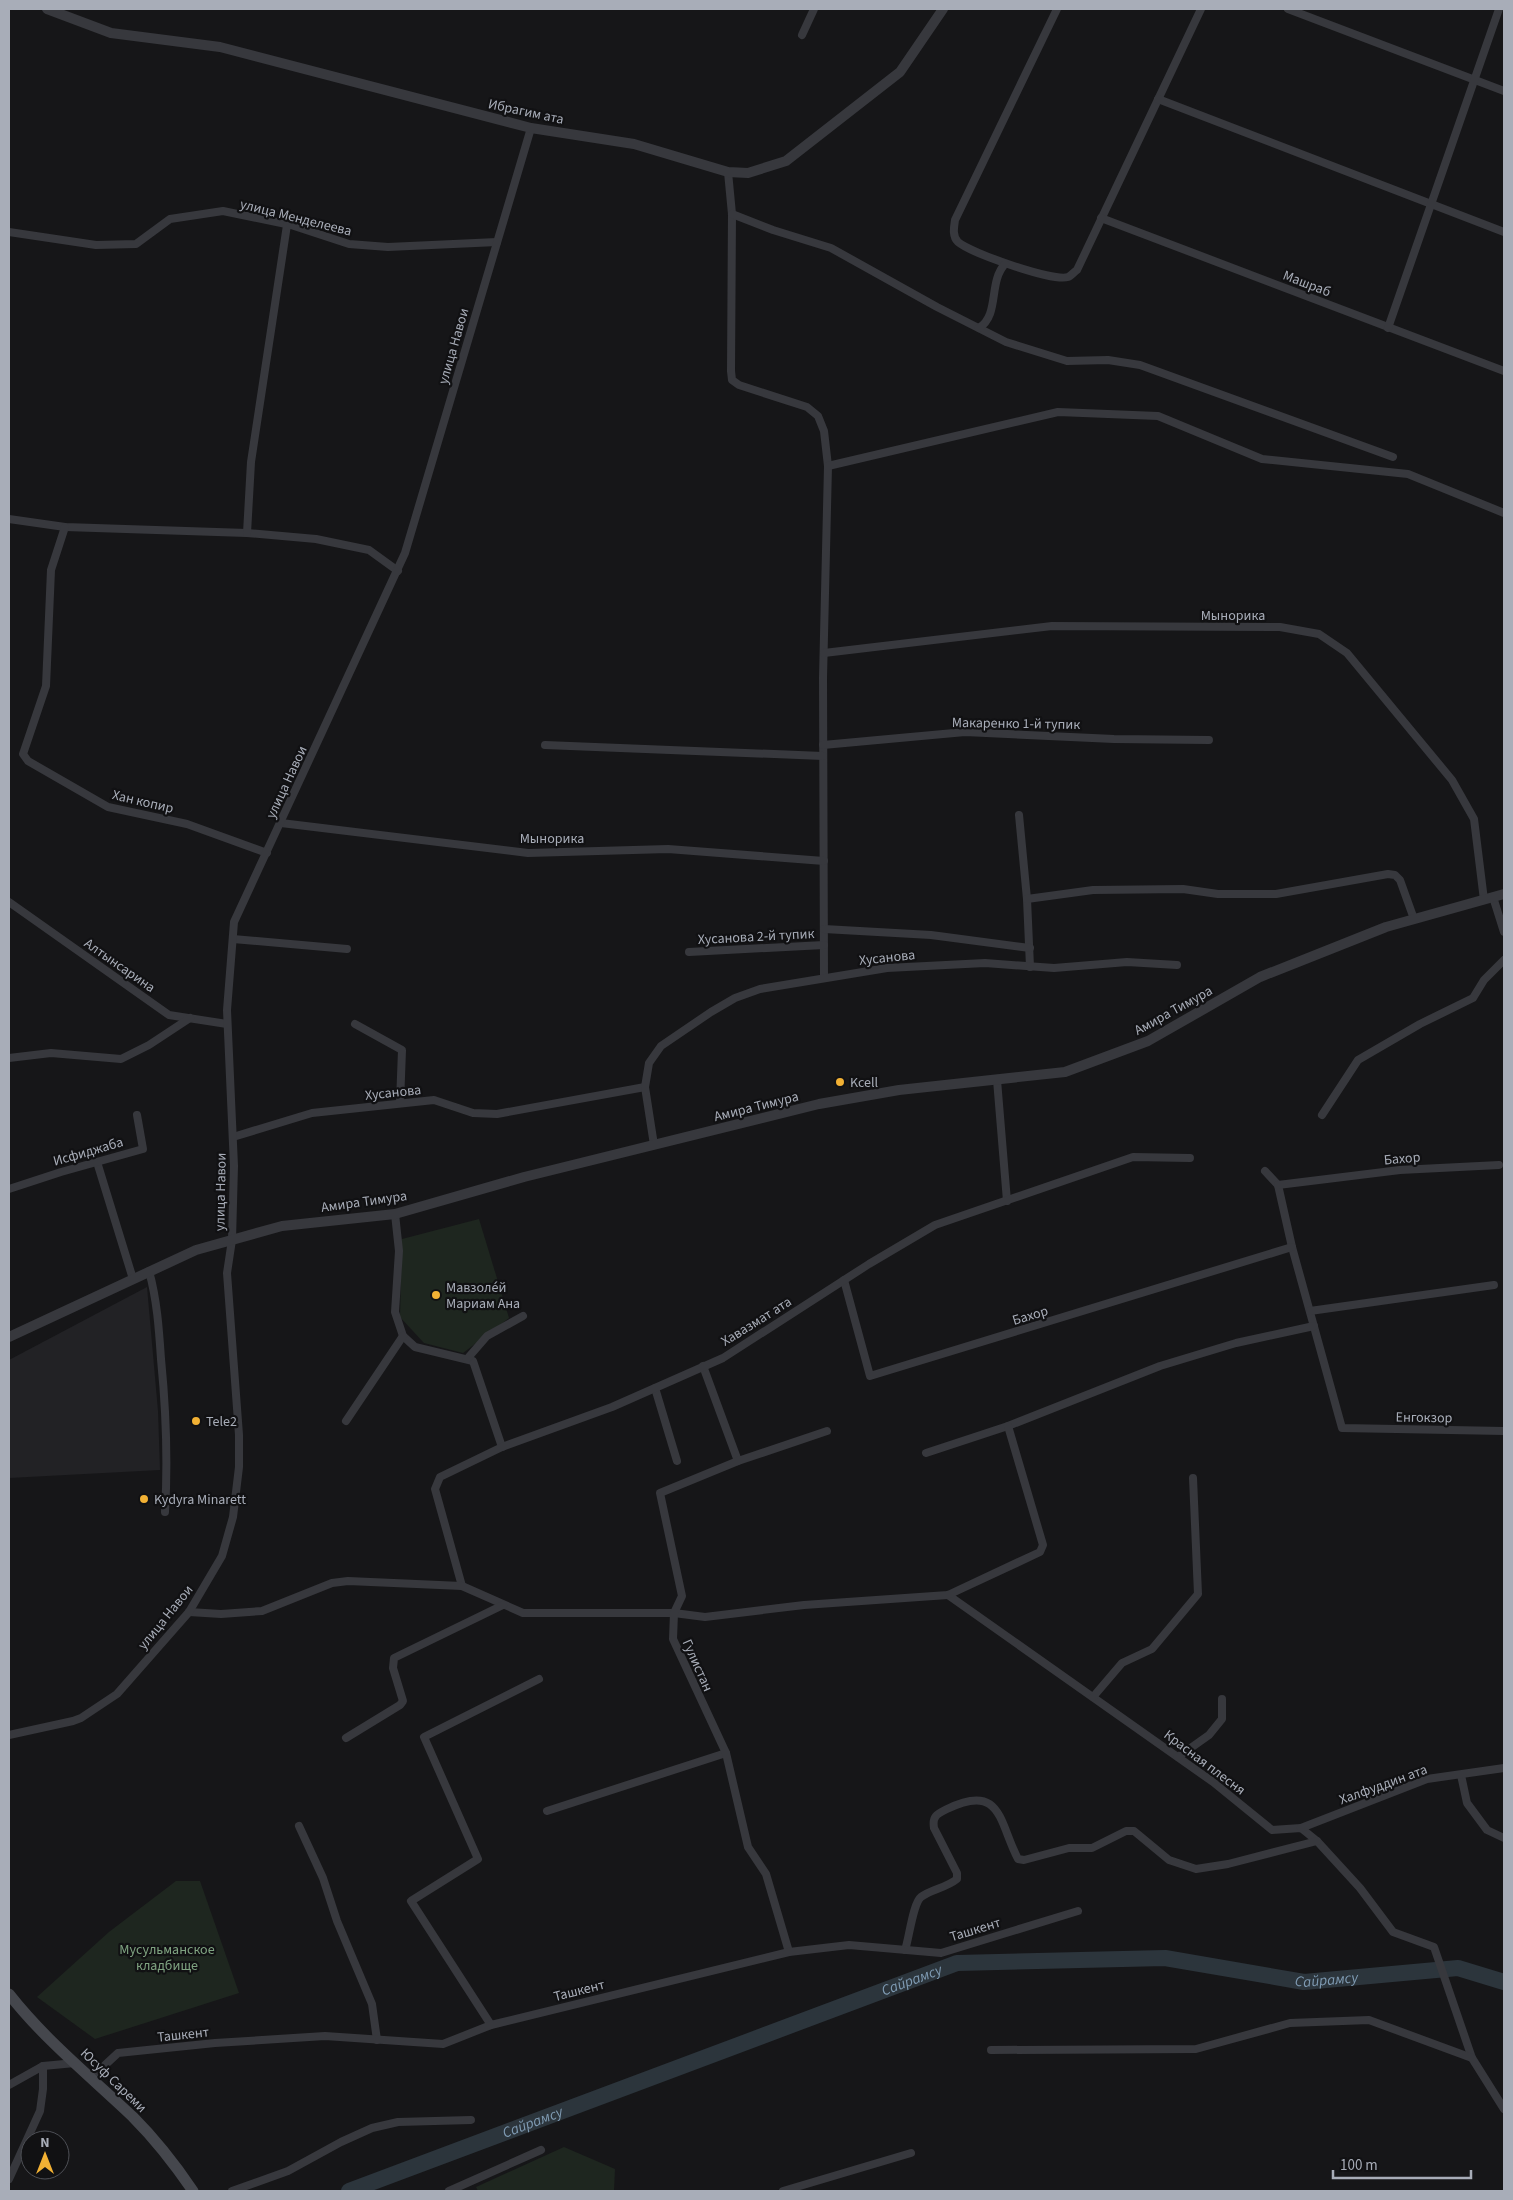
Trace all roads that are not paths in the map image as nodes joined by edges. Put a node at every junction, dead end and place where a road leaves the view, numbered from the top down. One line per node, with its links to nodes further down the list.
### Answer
1 (47, 9): 12 (street, Ибрагим ата)
2 (814, 9): 8 (street)
3 (944, 9): 13 (street, Ибрагим ата)
4 (1057, 9): 21 (street)
5 (1201, 9): 11 (street)
6 (1288, 9): 9 (street)
7 (1499, 9): 9 (street)
8 (802, 35)
9 (1474, 80): 10 (street); 14 (street)
10 (1504, 91)
11 (1158, 99): 14 (street); 16 (street)
12 (530, 128): 13 (street, Ибрагим ата); 20 (street, улица Навои)
13 (728, 172): 15 (street)
14 (1431, 204): 19 (street); 23 (street)
15 (732, 214): 22 (street); 26 (street)
16 (1101, 218): 21 (street); 23 (street, Машраб)
17 (287, 224): 18 (street, улица Менделеева); 20 (street, улица Менделеева); 30 (street)
18 (9, 232)
19 (1504, 232)
20 (497, 242): 31 (street, улица Навои)
21 (1005, 264): 22 (street)
22 (979, 328): 25 (street)
23 (1388, 328): 24 (street, Машраб)
24 (1504, 371)
25 (1393, 457)
26 (828, 466): 27 (street); 32 (street)
27 (1504, 513)
28 (9, 519): 29 (street)
29 (65, 527): 30 (street); 39 (street, Хан копир)
30 (247, 533): 31 (street)
31 (398, 571): 38 (street, улица Навои)
32 (824, 652): 35 (street); 42 (street, Мынорика)
33 (1209, 740): 35 (street, Макаренко 1-й тупик)
34 (545, 745): 36 (street)
35 (823, 745): 36 (street)
36 (823, 756): 40 (street)
37 (1019, 816): 43 (street)
38 (281, 823): 39 (street, улица Навои); 40 (street, Мынорика)
39 (267, 853): 48 (street, улица Навои)
40 (824, 860): 46 (street)
41 (1504, 894): 42 (street, Амира Тимура)
42 (1488, 898): 45 (street, Амира Тимура); 47 (street, Мынорика)
43 (1027, 899): 45 (street); 50 (street)
44 (9, 902): 57 (street, Алтынсарина)
45 (1414, 919): 61 (street, Амира Тимура)
46 (824, 929): 49 (street); 50 (street)
47 (1504, 932)
48 (233, 939): 51 (street); 58 (street, улица Навои)
49 (824, 945): 52 (street, Хусанова 2-й тупик); 56 (street)
50 (1030, 948): 55 (street)
51 (348, 949)
52 (689, 952)
53 (1504, 960): 65 (street)
54 (1177, 965): 55 (street, Хусанова)
55 (1030, 967): 56 (street, Хусанова)
56 (824, 977): 62 (street, Хусанова)
57 (190, 1018): 58 (street, Алтынсарина); 60 (street)
58 (227, 1024): 66 (street, улица Навои)
59 (355, 1024): 63 (street)
60 (9, 1058)
61 (997, 1080): 67 (street, Амира Тимура); 74 (street)
62 (645, 1087): 63 (street, Хусанова); 67 (street, Хусанова)
63 (400, 1104): 66 (street, Хусанова)
64 (136, 1115): 69 (street, Исфиджаба)
65 (1322, 1115)
66 (233, 1137): 76 (street, улица Навои)
67 (654, 1145): 75 (street, Амира Тимура)
68 (1190, 1158): 74 (street, Хавазмат ата)
69 (97, 1162): 73 (street, Исфиджаба); 79 (street)
70 (1499, 1165): 72 (street, Бахор)
71 (1265, 1172): 72 (street)
72 (1278, 1185): 77 (street)
73 (9, 1189)
74 (1007, 1201): 80 (street, Хавазмат ата)
75 (395, 1214): 76 (street, Амира Тимура); 85 (street)
76 (232, 1240): 78 (street, Амира Тимура); 103 (street, улица Навои)
77 (1292, 1247): 80 (street, Бахор); 82 (street)
78 (150, 1271): 79 (street, Амира Тимура); 99 (street)
79 (133, 1279): 86 (street, Амира Тимура)
80 (844, 1280): 88 (street, Хавазмат ата)
81 (1494, 1285): 82 (street)
82 (1310, 1311): 84 (street)
83 (523, 1316): 87 (street)
84 (1314, 1326): 91 (street); 93 (street, Енгокзор)
85 (403, 1336): 87 (street); 90 (street)
86 (9, 1337)
87 (467, 1359): 94 (street)
88 (703, 1366): 89 (street, Хавазмат ата); 97 (street)
89 (655, 1388): 94 (street, Хавазмат ата); 96 (street)
90 (346, 1421)
91 (1008, 1426): 95 (street); 101 (street)
92 (827, 1431): 97 (street, Гулистан)
93 (1504, 1431)
94 (502, 1447): 100 (street, Хавазмат ата)
95 (926, 1453)
96 (677, 1461)
97 (738, 1461): 104 (street, Гулистан)
98 (1193, 1478): 106 (street)
99 (165, 1512)
100 (462, 1586): 102 (street); 103 (street)
101 (948, 1595): 104 (street); 106 (street, Красная плесня)
102 (503, 1605): 104 (street); 109 (street)
103 (189, 1612): 108 (street, улица Навои)
104 (674, 1613): 110 (street, Гулистан)
105 (539, 1679): 123 (street)
106 (1093, 1697): 111 (street, Красная плесня)
107 (1222, 1699): 111 (street)
108 (9, 1735)
109 (346, 1738)
110 (726, 1753): 114 (street); 121 (street, Гулистан)
111 (1178, 1757): 116 (street, Красная плесня)
112 (1504, 1768): 113 (street, Халфуддин ата)
113 (1461, 1775): 116 (street, Халфуддин ата); 117 (street)
114 (547, 1811)
115 (299, 1826): 124 (street)
116 (1301, 1828): 118 (street)
117 (1504, 1838)
118 (1317, 1842): 120 (street); 126 (street)
119 (1078, 1911): 120 (street, Ташкент)
120 (905, 1950): 121 (street, Ташкент)
121 (790, 1952): 123 (street, Ташкент)
122 (9, 1994): 127 (main road, Юсуф Сареми)
123 (491, 2025): 124 (street, Ташкент)
124 (378, 2040): 129 (street, Ташкент)
125 (991, 2050): 126 (street)
126 (1472, 2058): 131 (street)
127 (74, 2063): 128 (street); 129 (main road, Юсуф Сареми)
128 (43, 2066): 130 (street); 135 (street)
129 (91, 2078): 136 (main road, Юсуф Сареми)
130 (9, 2085)
131 (1504, 2109)
132 (471, 2120): 137 (street)
133 (542, 2150): 138 (street)
134 (911, 2153): 139 (street)
135 (9, 2179)
136 (193, 2191)
137 (232, 2191)
138 (449, 2191)
139 (783, 2191)

